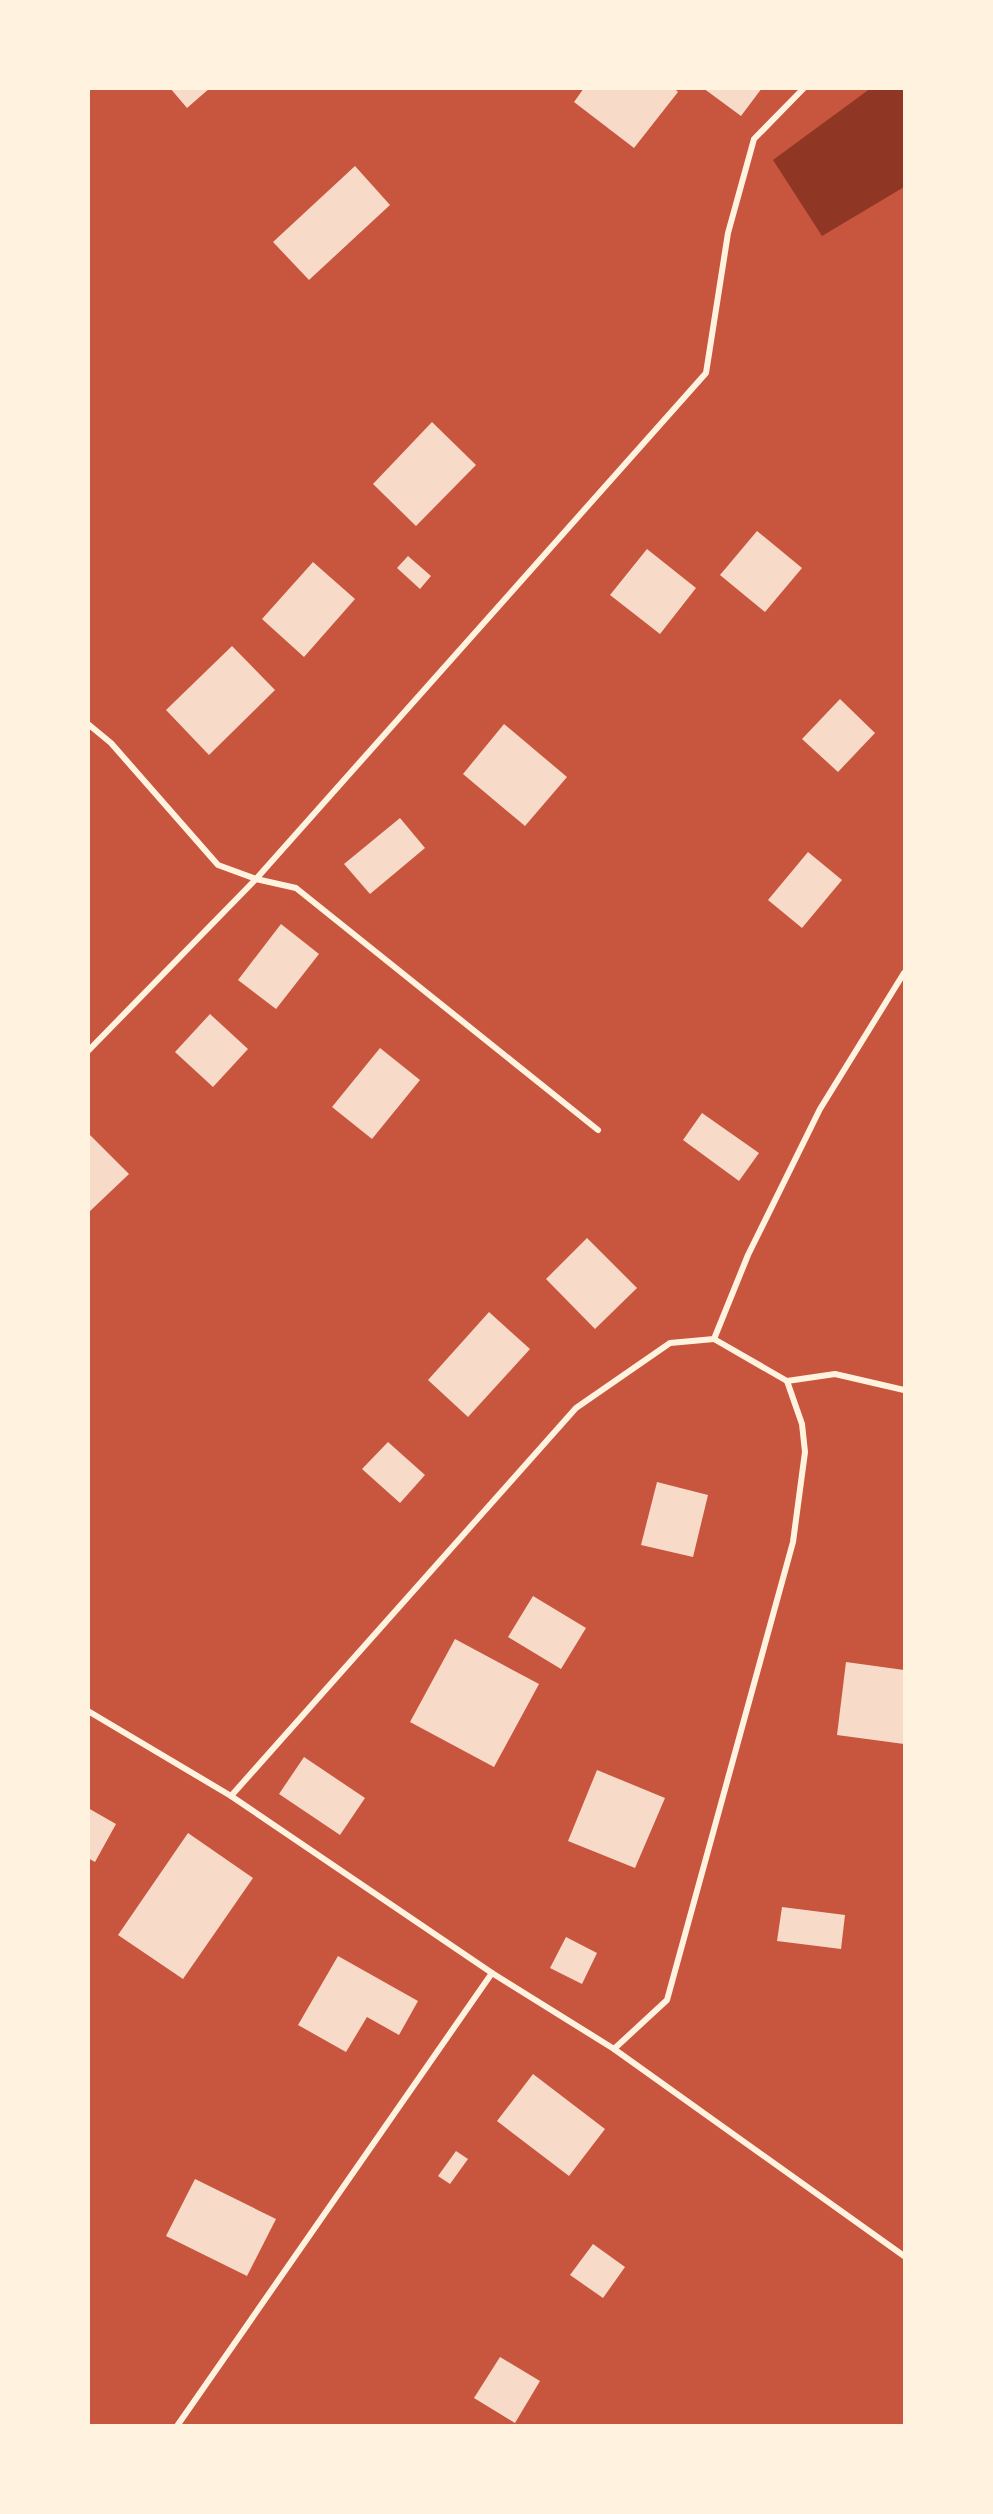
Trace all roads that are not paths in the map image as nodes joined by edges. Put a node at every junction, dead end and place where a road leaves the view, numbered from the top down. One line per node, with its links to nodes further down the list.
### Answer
1 (804, 88): 3 (street)
2 (88, 724): 3 (street)
3 (256, 879): 5 (street); 6 (street)
4 (904, 973): 7 (street)
5 (88, 1051)
6 (598, 1130)
7 (714, 1339): 8 (street); 11 (street)
8 (787, 1381): 9 (street); 13 (street)
9 (904, 1390)
10 (88, 1710): 11 (street)
11 (231, 1796): 12 (street)
12 (492, 1973): 13 (street); 15 (street)
13 (614, 2049): 14 (street)
14 (904, 2256)
15 (177, 2426)

